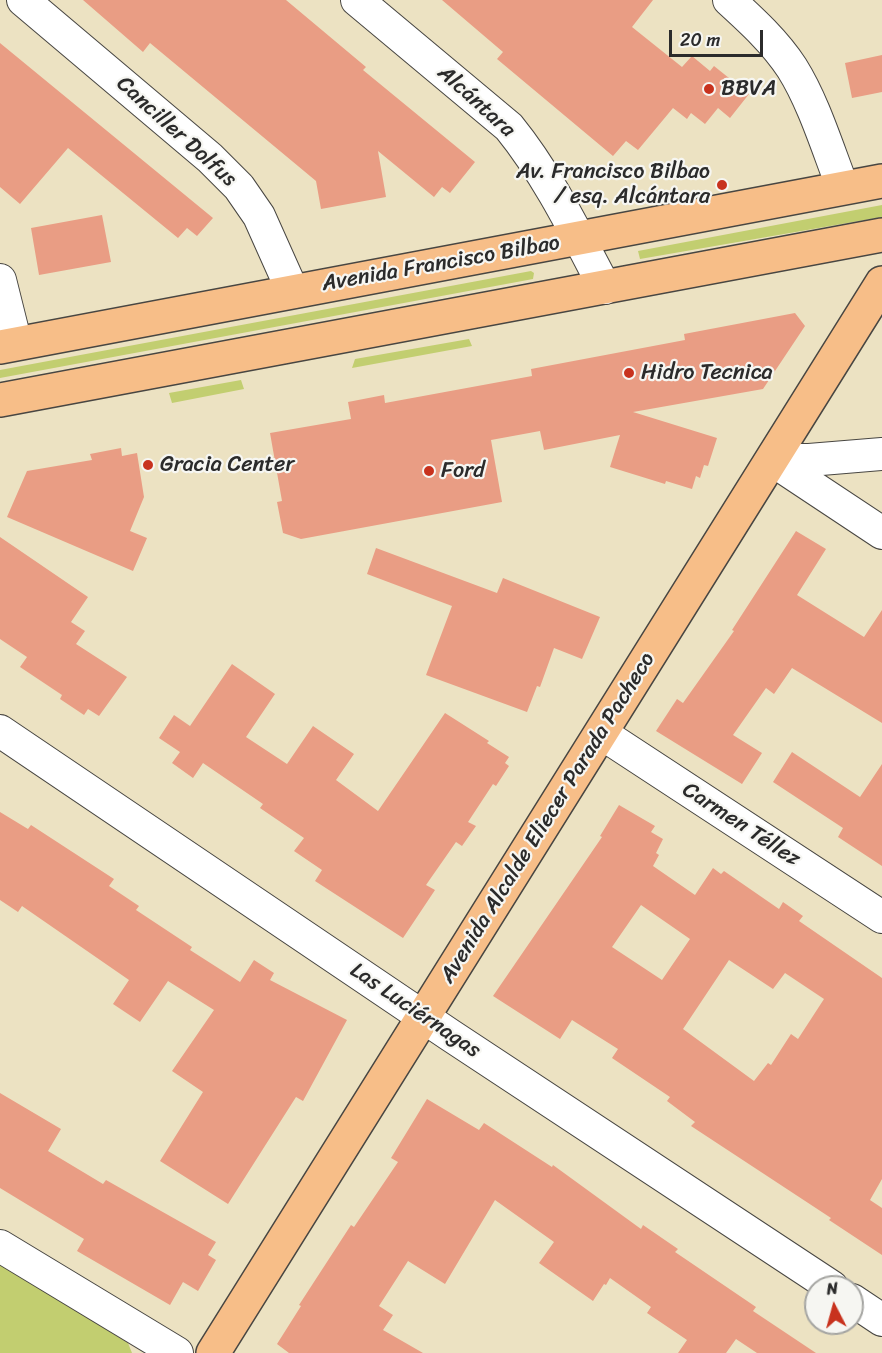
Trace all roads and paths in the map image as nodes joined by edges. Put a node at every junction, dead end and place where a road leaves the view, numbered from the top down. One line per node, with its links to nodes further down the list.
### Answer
1 (23, 0): 11 (street, Canciller Dolfus)
2 (357, 0): 7 (street, Alcántara)
3 (729, 0): 5 (street)
4 (882, 182): 5 (main road, Avenida Francisco Bilbao)
5 (843, 188): 7 (main road, Avenida Francisco Bilbao)
6 (882, 235): 10 (main road)
7 (579, 239): 10 (street, Alcántara); 11 (main road, Avenida Francisco Bilbao)
8 (0, 280): 12 (street)
9 (882, 283): 15 (main road, Avenida Alcalde Eliecer Parada Pacheco)
10 (605, 288): 13 (main road)
11 (293, 292): 12 (main road, Avenida Francisco Bilbao)
12 (8, 345)
13 (0, 400)
14 (882, 454): 15 (street)
15 (772, 459): 16 (street); 18 (main road, Avenida Alcalde Eliecer Parada Pacheco)
16 (882, 533)
17 (0, 731): 20 (street, Las Luciérnagas)
18 (601, 733): 19 (street, Carmen Téllez); 20 (main road, Avenida Alcalde Eliecer Parada Pacheco)
19 (882, 917)
20 (423, 1017): 22 (street, Las Luciérnagas); 26 (main road, Avenida Alcalde Eliecer Parada Pacheco)
21 (0, 1246): 25 (street)
22 (814, 1275)
23 (864, 1308): 24 (street)
24 (882, 1320)
25 (177, 1353)
26 (213, 1353)

